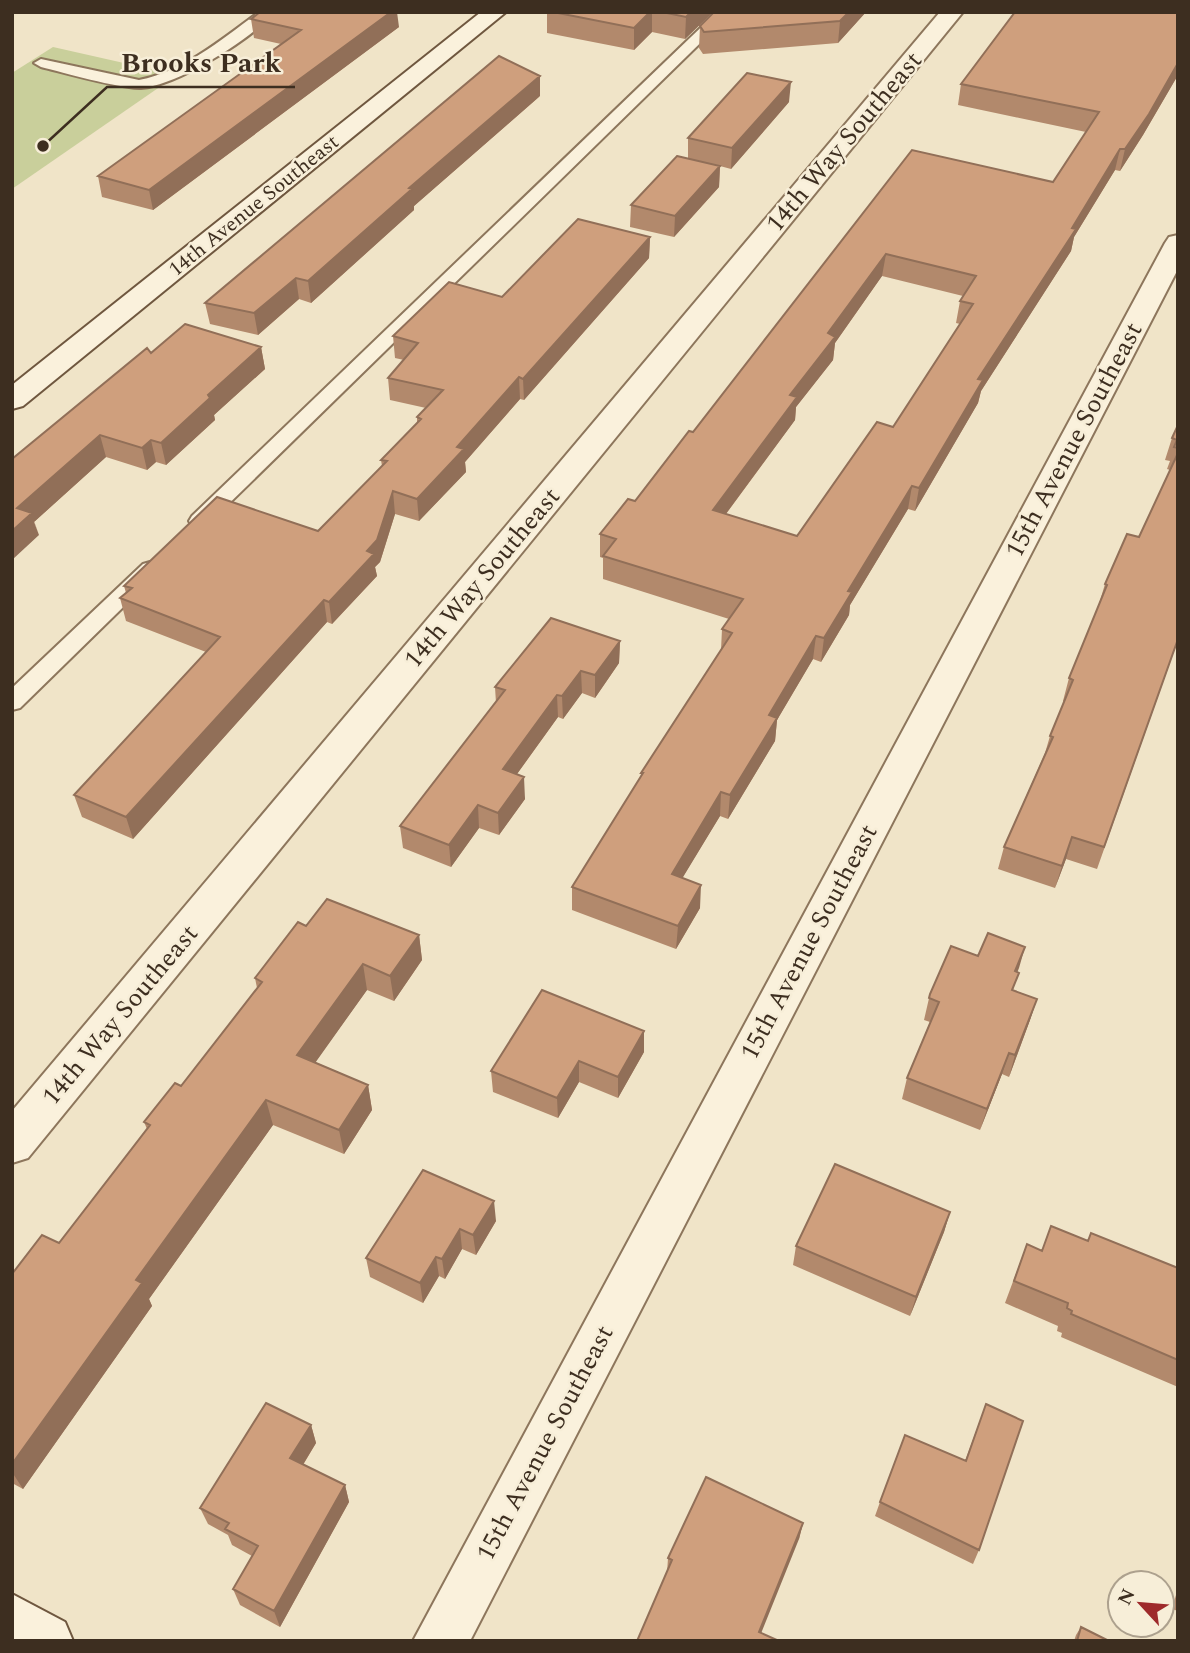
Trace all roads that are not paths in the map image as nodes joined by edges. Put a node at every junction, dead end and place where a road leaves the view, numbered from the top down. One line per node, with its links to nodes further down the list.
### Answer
1 (268, 12): 5 (lane)
2 (495, 12): 7 (street, 14th Avenue Southeast)
3 (725, 12): 8 (lane)
4 (951, 12): 11 (street, 14th Way Southeast)
5 (41, 63)
6 (1178, 243): 14 (street, 15th Avenue Southeast)
7 (12, 400)
8 (183, 537)
9 (163, 556): 10 (lane)
10 (12, 702)
11 (12, 1144)
12 (12, 1621): 13 (street)
13 (46, 1641)
14 (440, 1641)

